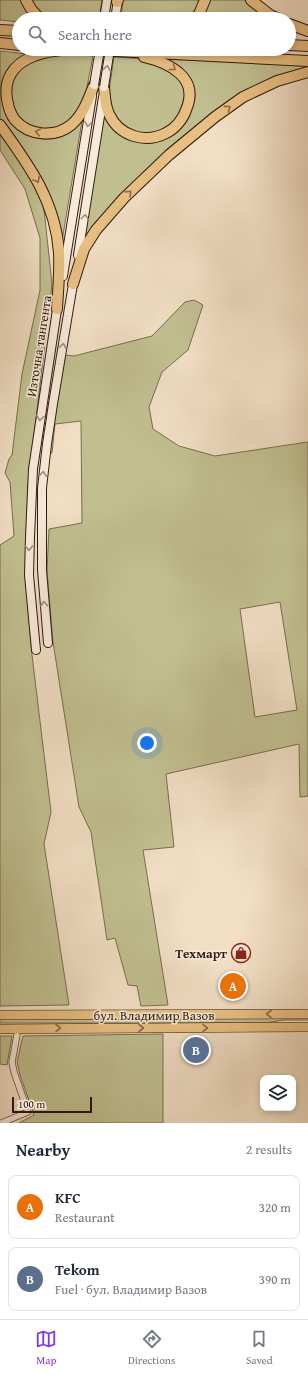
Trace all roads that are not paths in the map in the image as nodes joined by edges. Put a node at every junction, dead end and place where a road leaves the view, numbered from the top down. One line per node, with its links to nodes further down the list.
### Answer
1 (26, 0): 5 (highway)
2 (115, 0): 6 (street); 7 (street)
3 (205, 0): 8 (highway)
4 (251, 0): 9 (highway)
5 (34, 12)
6 (108, 12)
7 (115, 12)
8 (200, 12)
9 (266, 12)
10 (296, 27): 13 (highway)
11 (0, 30): 12 (highway)
12 (12, 31)
13 (308, 31)
14 (0, 43): 15 (highway)
15 (12, 44)
16 (296, 45): 17 (highway)
17 (308, 46)
18 (33, 56): 25 (highway, one-way to 18)
19 (99, 56): 25 (street, Източна тангента, bridge)
20 (109, 56): 26 (street, Източна тангента, one-way to 20, bridge)
21 (141, 56): 26 (highway, one-way to 26)
22 (216, 56): 23 (highway)
23 (308, 61)
24 (308, 72): 28 (highway, one-way to 24)
25 (94, 86): 29 (street, Източна тангента, one-way to 29)
26 (104, 87): 28 (street, Източна тангента, one-way to 26)
27 (0, 125): 29 (highway, one-way to 29)
28 (73, 284): 30 (street, Източна тангента, one-way to 28)
29 (58, 309): 31 (street, Източна тангента, one-way to 31)
30 (48, 643)
31 (36, 650)
32 (308, 1014): 33 (main road, бул. Владимир Вазов, one-way to 33)
33 (0, 1016)
34 (308, 1028): 35 (main road, бул. Владимир Вазов, one-way to 34)
35 (0, 1029)
36 (18, 1035): 37 (street)
37 (1, 1123)

